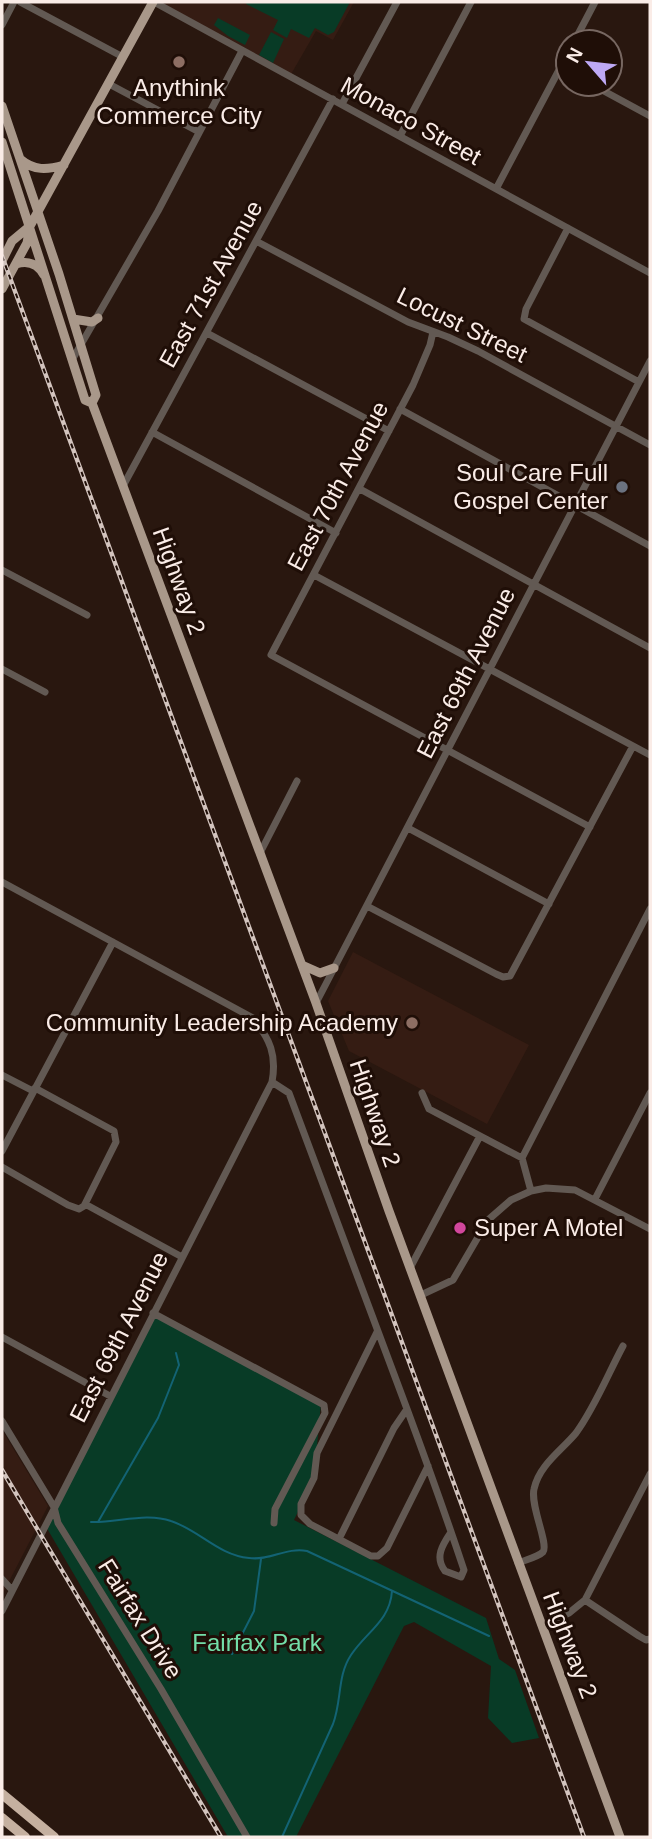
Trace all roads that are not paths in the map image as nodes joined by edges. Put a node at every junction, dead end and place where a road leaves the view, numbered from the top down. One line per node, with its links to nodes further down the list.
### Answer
1 (14, 2): 7 (street)
2 (20, 2): 10 (street)
3 (154, 2): 9 (street, Monaco Street); 10 (main road)
4 (397, 2): 15 (street)
5 (471, 2): 19 (street)
6 (595, 2): 8 (street)
7 (2, 25)
8 (581, 28)
9 (242, 51): 14 (street, Monaco Street); 18 (street)
10 (123, 57): 12 (main road)
11 (554, 78): 23 (street)
12 (109, 84): 18 (street); 22 (main road)
13 (617, 98): 17 (street)
14 (333, 99): 15 (street, Monaco Street); 27 (street, East 71st Avenue)
15 (342, 104): 19 (street, Monaco Street)
16 (2, 106): 21 (main road, Highway 2)
17 (650, 116)
18 (199, 132): 33 (street)
19 (400, 136): 23 (street, Monaco Street)
20 (2, 142): 25 (main road, Highway 2)
21 (20, 158): 22 (main road); 24 (main road, Highway 2)
22 (64, 165): 24 (main road)
23 (496, 189): 26 (street, Monaco Street)
24 (38, 213): 25 (main road); 34 (main road, Highway 2)
25 (30, 226): 28 (main road); 29 (main road); 31 (main road, Highway 2)
26 (568, 228): 30 (street, Monaco Street); 40 (street)
27 (257, 241): 35 (street, Locust Street); 36 (street, East 71st Avenue)
28 (2, 261)
29 (16, 264): 31 (main road); 32 (main road)
30 (650, 273)
31 (48, 281): 38 (main road, Highway 2)
32 (2, 289)
33 (98, 318): 34 (main road); 37 (street)
34 (73, 319): 37 (main road, Highway 2)
35 (433, 332): 42 (street, East 70th Avenue); 43 (street, Locust Street)
36 (206, 333): 44 (street); 45 (street, East 71st Avenue)
37 (81, 346): 38 (street); 41 (main road, Highway 2)
38 (72, 360): 41 (main road, Highway 2)
39 (650, 361): 40 (street, East 69th Avenue)
40 (639, 382): 43 (street, East 69th Avenue)
41 (92, 403): 47 (main road, Highway 2)
42 (400, 409): 44 (street, East 70th Avenue); 49 (street)
43 (615, 427): 46 (street, Locust Street); 49 (street, East 69th Avenue)
44 (389, 431): 48 (street, East 70th Avenue)
45 (152, 432): 47 (street, East 71st Avenue); 50 (street)
46 (650, 445)
47 (123, 486): 66 (main road, Highway 2)
48 (360, 489): 50 (street, East 70th Avenue); 54 (street)
49 (575, 505): 51 (street); 54 (street, East 69th Avenue)
50 (336, 533): 53 (street, East 70th Avenue)
51 (650, 546)
52 (2, 570): 55 (street)
53 (314, 575): 58 (street); 61 (street, East 70th Avenue)
54 (533, 584): 56 (street); 58 (street, East 69th Avenue)
55 (87, 615)
56 (650, 648)
57 (2, 669): 59 (street)
58 (490, 669): 60 (street); 61 (street, East 69th Avenue)
59 (45, 692)
60 (633, 746): 62 (street); 64 (street)
61 (447, 751): 64 (street); 65 (street, East 69th Avenue)
62 (650, 755)
63 (297, 781): 66 (street)
64 (590, 827): 68 (street)
65 (408, 828): 68 (street); 69 (street, East 69th Avenue)
66 (260, 853): 72 (main road, Highway 2)
67 (2, 882): 71 (street)
68 (549, 904): 69 (street)
69 (367, 906): 73 (street, East 69th Avenue)
70 (650, 909): 82 (street)
71 (113, 942): 76 (street); 77 (street)
72 (302, 965): 73 (main road); 74 (main road, Highway 2)
73 (334, 968): 74 (street, East 69th Avenue)
74 (316, 1003): 89 (main road, Highway 2)
75 (2, 1075): 77 (street)
76 (272, 1082): 88 (street, East 69th Avenue); 92 (street)
77 (34, 1090): 81 (street); 86 (street)
78 (422, 1093): 80 (street)
79 (650, 1093): 85 (street)
80 (480, 1136): 82 (street); 89 (street)
81 (2, 1151)
82 (522, 1158): 84 (street)
83 (2, 1167): 86 (street)
84 (531, 1191): 85 (street); 90 (street)
85 (595, 1199): 87 (street)
86 (85, 1204): 88 (street)
87 (650, 1229)
88 (182, 1257): 91 (street, East 69th Avenue)
89 (410, 1268): 90 (main road, Highway 2)
90 (421, 1295): 104 (main road, Highway 2)
91 (153, 1313): 95 (street, East 69th Avenue); 101 (street)
92 (377, 1332): 96 (street); 103 (street)
93 (2, 1337): 95 (street)
94 (623, 1346): 104 (street)
95 (110, 1396): 100 (street, East 69th Avenue)
96 (407, 1409): 98 (street); 103 (street)
97 (2, 1421): 100 (street, Fairfax Drive)
98 (428, 1466): 102 (street); 103 (street)
99 (650, 1474): 107 (street)
100 (54, 1507): 106 (street, East 69th Avenue); 115 (street, Fairfax Drive)
101 (274, 1523)
102 (451, 1532): 102 (street)
103 (339, 1539)
104 (518, 1563): 109 (main road, Highway 2)
105 (2, 1579): 106 (street)
106 (12, 1590): 108 (street, East 69th Avenue)
107 (585, 1600): 109 (street); 110 (street)
108 (2, 1611)
109 (542, 1625): 116 (main road, Highway 2)
110 (650, 1639)
111 (2, 1794): 114 (highway)
112 (2, 1818): 113 (highway)
113 (25, 1837)
114 (54, 1837)
115 (247, 1837)
116 (620, 1837)

